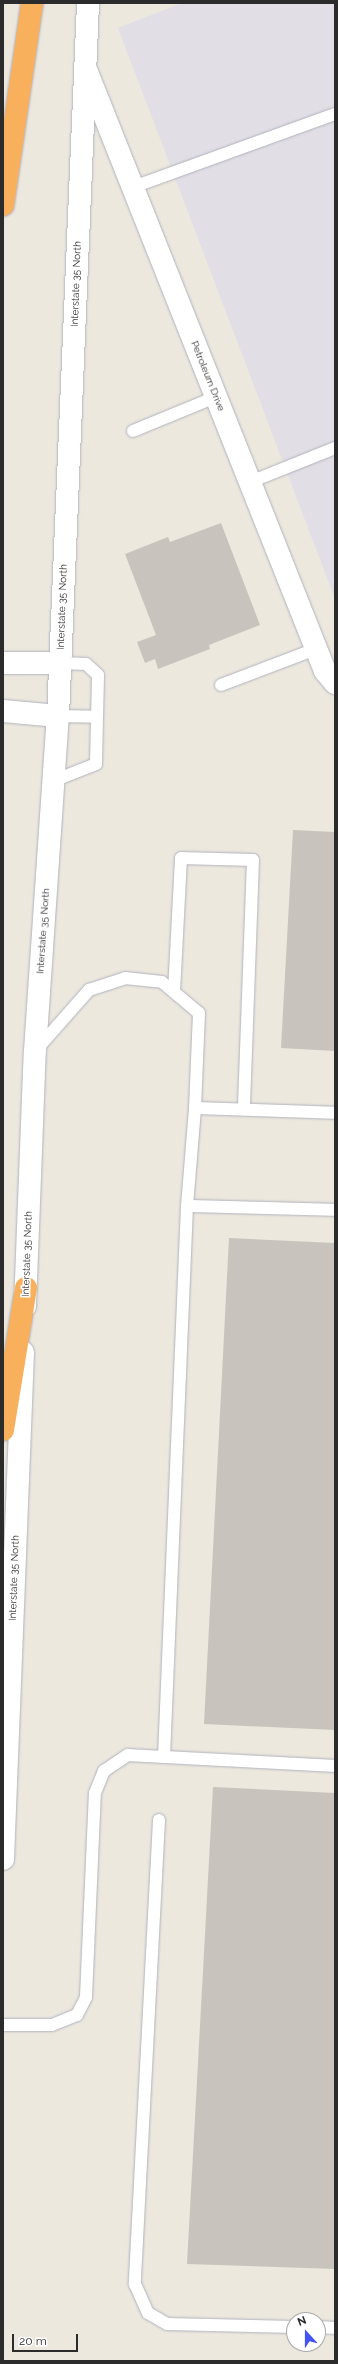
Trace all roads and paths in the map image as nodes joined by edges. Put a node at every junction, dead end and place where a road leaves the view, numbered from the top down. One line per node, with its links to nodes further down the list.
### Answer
1 (32, 3): 6 (highway)
2 (88, 3): 3 (main road, Interstate 35 North)
3 (85, 67): 5 (main road, Petroleum Drive); 13 (main road, Interstate 35 North)
4 (335, 114): 5 (lane)
5 (133, 187): 7 (main road, Petroleum Drive)
6 (3, 205)
7 (216, 397): 8 (lane); 10 (main road, Petroleum Drive)
8 (133, 431)
9 (335, 448): 10 (lane)
10 (250, 482): 11 (main road, Petroleum Drive)
11 (316, 649): 14 (main road, Petroleum Drive); 15 (lane)
12 (3, 663): 13 (main road)
13 (51, 664): 17 (main road, Interstate 35 North); 18 (lane)
14 (335, 683)
15 (222, 685)
16 (3, 712): 17 (main road)
17 (58, 716): 18 (lane); 19 (main road, Interstate 35 North)
18 (97, 717): 19 (lane)
19 (53, 781): 21 (main road, Interstate 35 North)
20 (174, 992): 21 (lane); 22 (lane); 23 (lane)
21 (35, 1051): 27 (main road, Interstate 35 North)
22 (195, 1108): 23 (lane); 25 (lane)
23 (244, 1108): 24 (lane)
24 (335, 1113)
25 (187, 1206): 26 (lane); 29 (lane)
26 (335, 1210)
27 (26, 1288): 28 (highway); 32 (main road, Interstate 35 North)
28 (3, 1430)
29 (164, 1757): 30 (lane); 33 (lane)
30 (335, 1766)
31 (159, 1820): 34 (lane)
32 (3, 1859)
33 (3, 2025)
34 (286, 2327)

